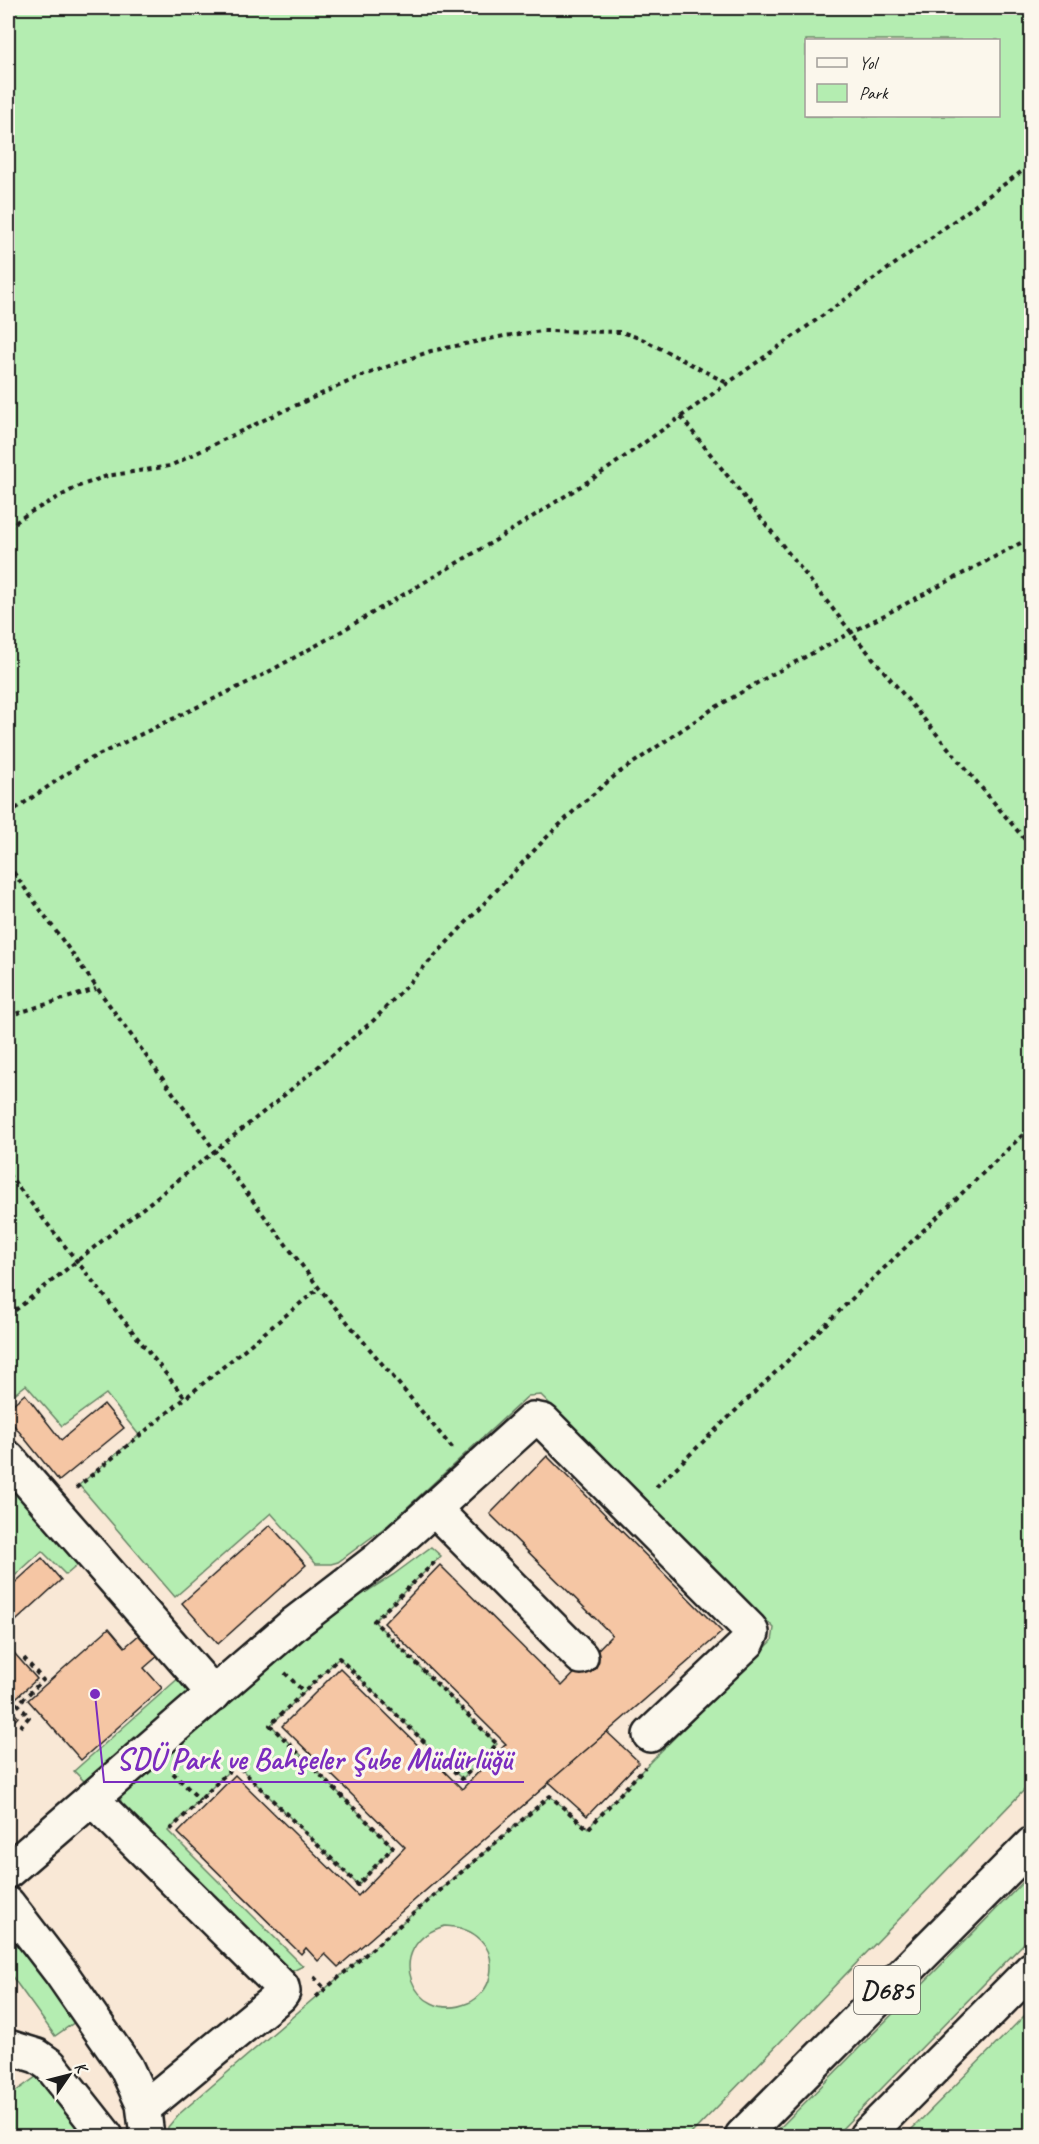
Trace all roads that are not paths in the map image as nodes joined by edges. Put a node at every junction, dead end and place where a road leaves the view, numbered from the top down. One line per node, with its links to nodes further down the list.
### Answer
1 (8, 1458): 4 (main road)
2 (434, 1509): 3 (main road); 4 (main road); 5 (main road)
3 (581, 1657)
4 (214, 1694): 6 (main road)
5 (650, 1748)
6 (92, 1799): 8 (main road); 12 (main road)
7 (1032, 1844): 14 (main road, D685)
8 (8, 1871)
9 (8, 1904): 12 (main road)
10 (1032, 1969): 15 (main road)
11 (8, 2047): 13 (main road)
12 (146, 2122)
13 (106, 2136)
14 (742, 2136)
15 (866, 2136)

